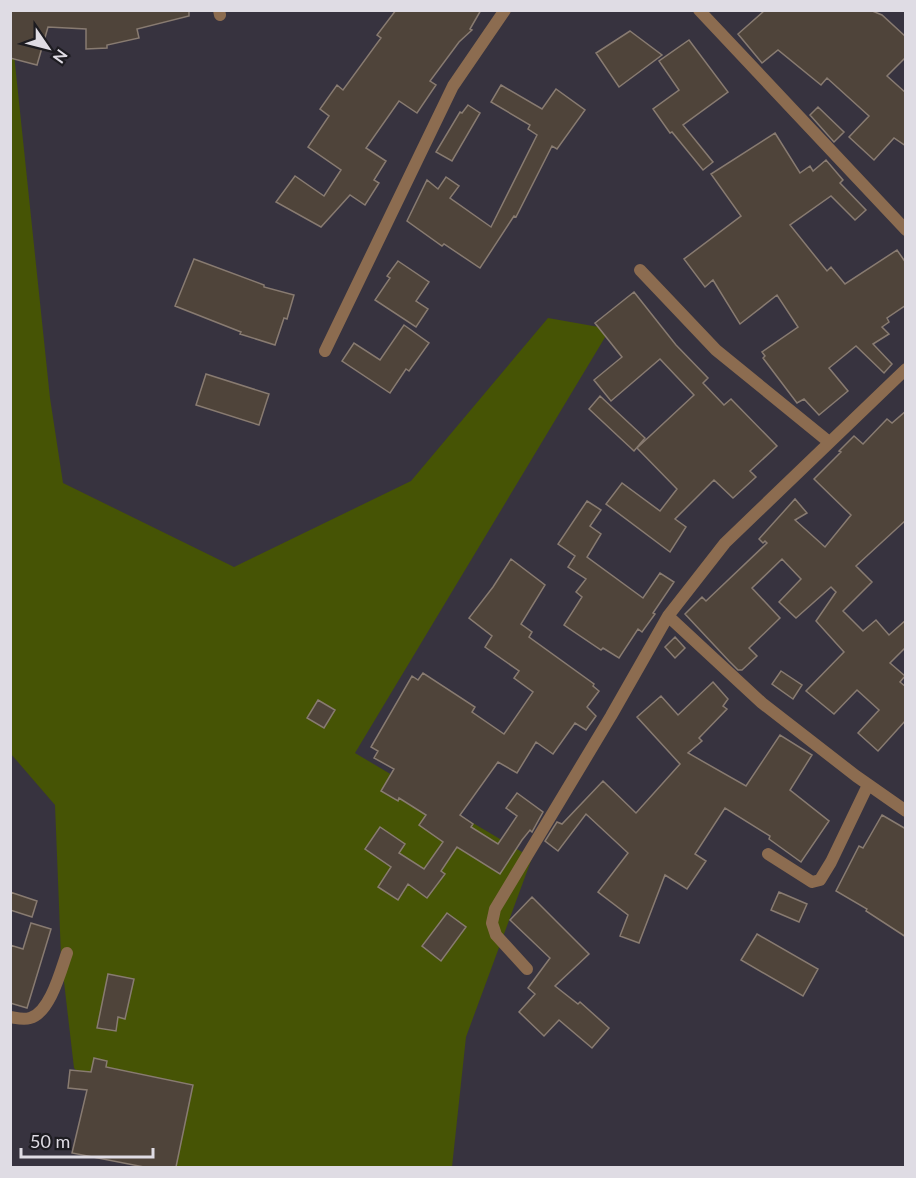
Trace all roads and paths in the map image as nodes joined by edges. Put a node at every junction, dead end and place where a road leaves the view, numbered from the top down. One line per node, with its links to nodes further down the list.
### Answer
1 (506, 10): 5 (street)
2 (699, 10): 3 (street)
3 (906, 230)
4 (639, 270): 7 (street)
5 (325, 351)
6 (906, 369): 7 (street)
7 (829, 442): 8 (street)
8 (668, 616): 9 (street); 13 (street)
9 (868, 785): 10 (street); 11 (street)
10 (906, 811)
11 (768, 854)
12 (67, 953): 14 (street)
13 (528, 969)
14 (10, 1017)

